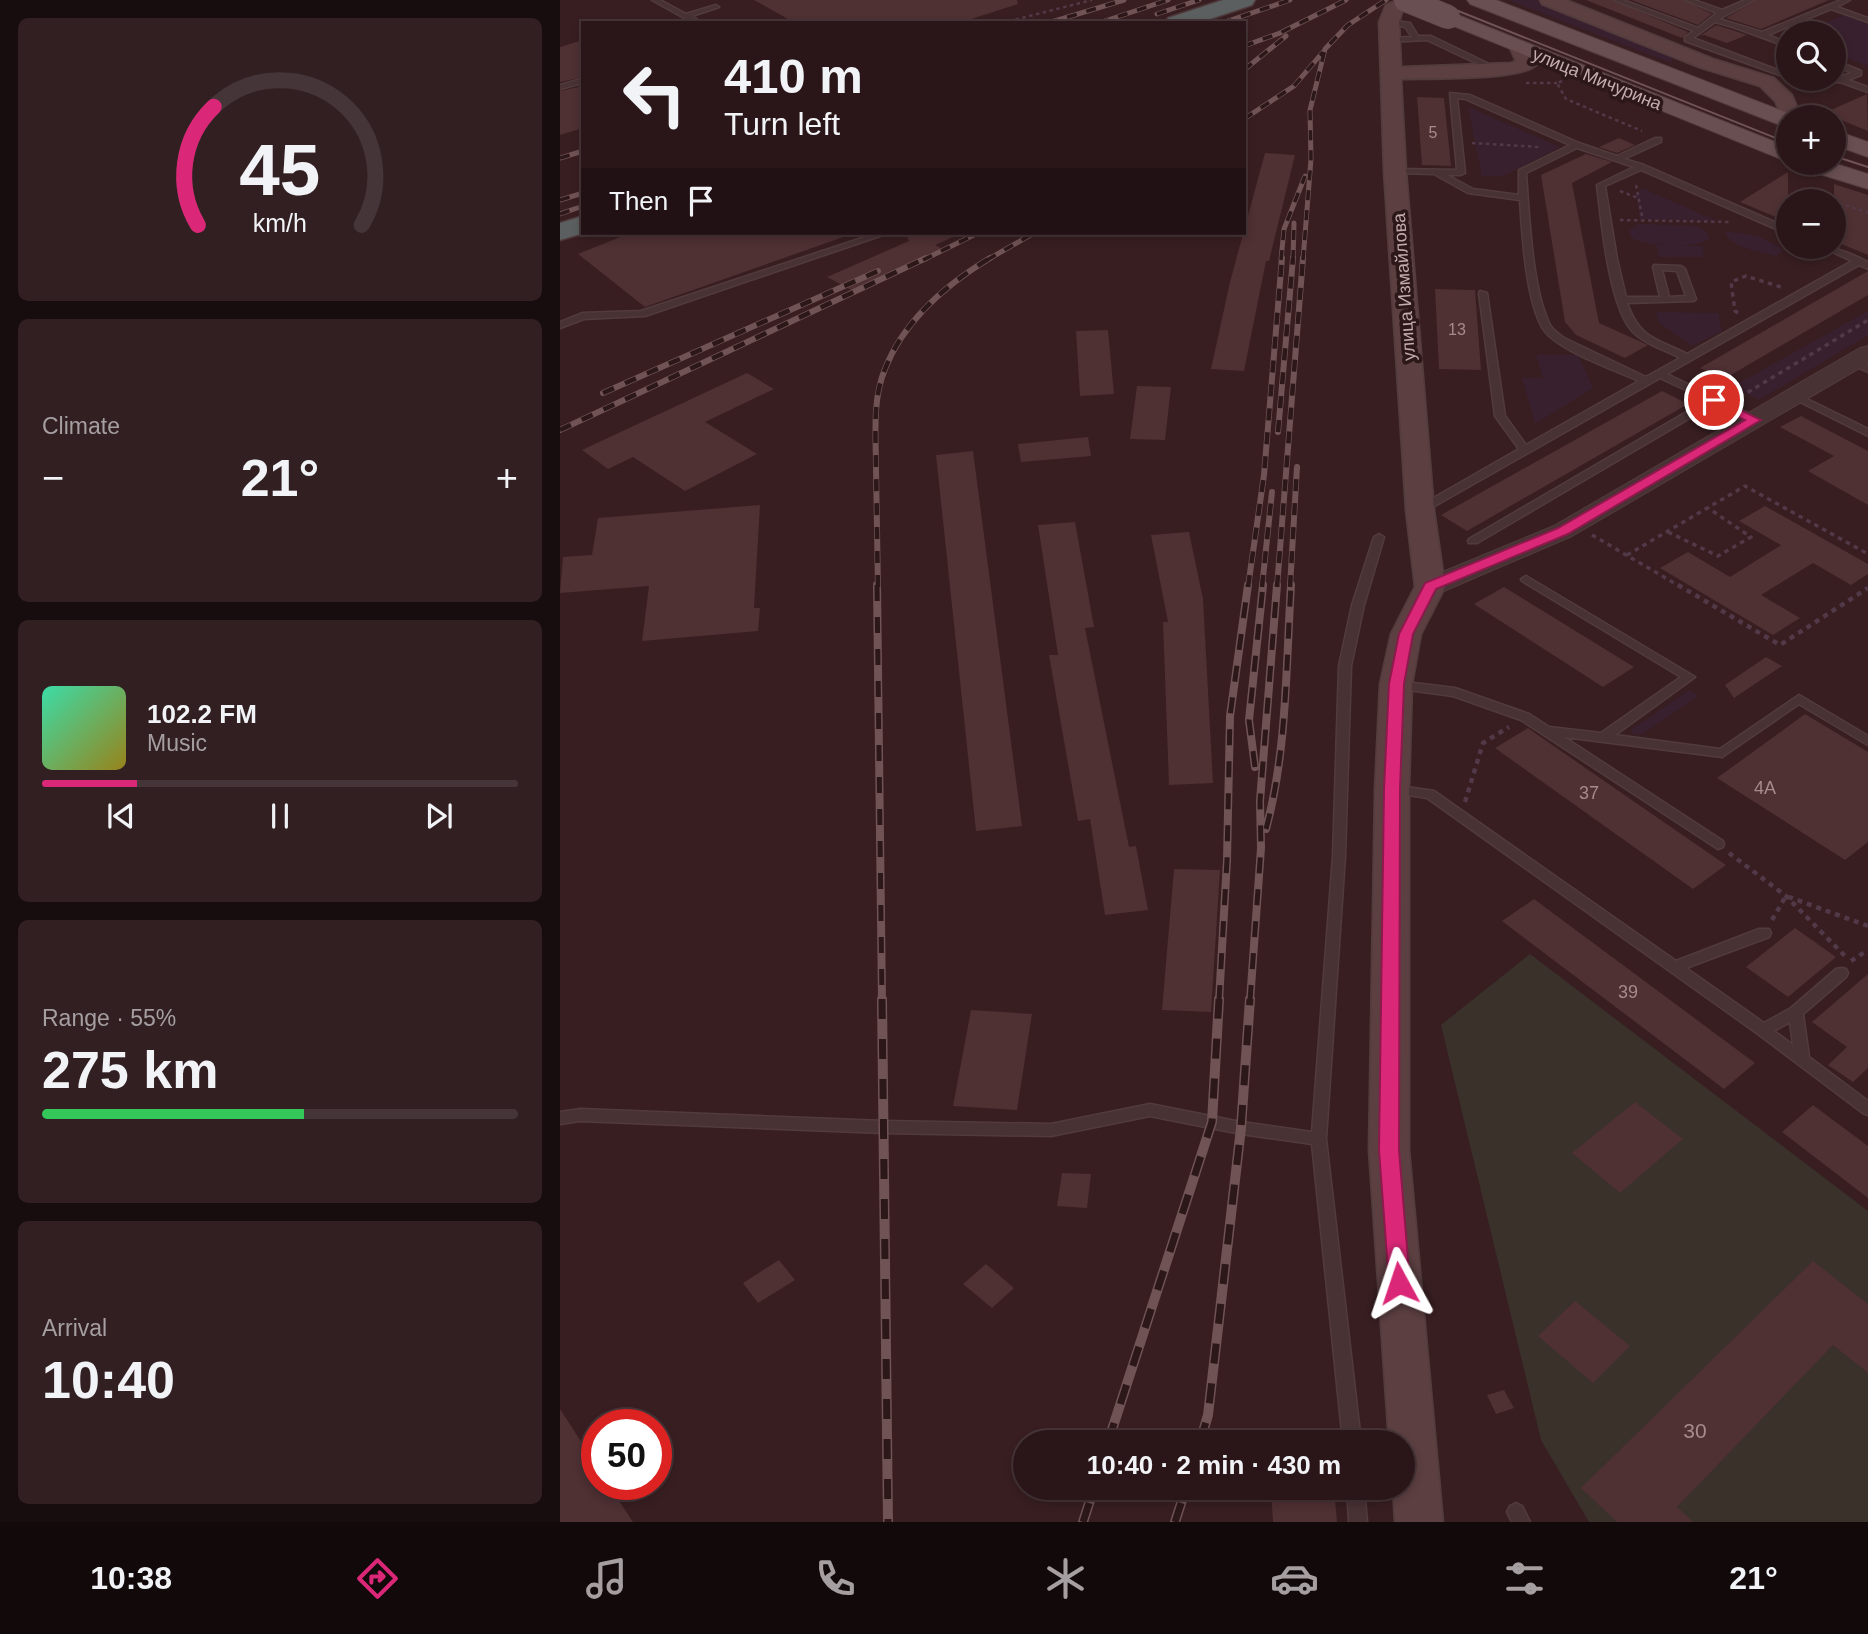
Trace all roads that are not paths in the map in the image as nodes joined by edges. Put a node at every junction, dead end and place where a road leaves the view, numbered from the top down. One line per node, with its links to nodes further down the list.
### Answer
1 (655, 0): 14 (lane)
2 (1244, 0): 18 (highway)
3 (1406, 0): 24 (main road, улица Мичурина, bridge)
4 (1413, 0): 20 (main road)
5 (1549, 0): 27 (main road)
6 (1617, 0): 19 (lane)
7 (1688, 0): 13 (lane)
8 (1751, 0): 13 (lane)
9 (1847, 0): 12 (lane)
10 (1482, 2): 37 (main road, улица Мичурина)
11 (716, 7): 14 (lane)
12 (1831, 7): 16 (lane); 21 (lane)
13 (1722, 13): 15 (lane)
14 (686, 16): 17 (lane)
15 (1712, 19): 19 (lane); 21 (lane)
16 (1868, 20)
17 (695, 21)
18 (1182, 21)
19 (1697, 30): 25 (lane)
20 (1390, 31): 22 (lane); 22 (lane); 30 (main road, улица Измайлова)
21 (1762, 35): 23 (lane)
22 (1416, 38): 26 (lane)
23 (1776, 40)
24 (1520, 48): 30 (main road); 44 (main road, улица Мичурина)
25 (1728, 54): 27 (lane); 29 (lane)
26 (1483, 63)
27 (1706, 63): 34 (main road); 37 (main road)
28 (1846, 68): 31 (lane)
29 (1776, 72)
30 (1392, 73): 48 (main road, улица Измайлова)
31 (1846, 78)
32 (1776, 80): 34 (lane)
33 (581, 81): 36 (lane)
34 (1767, 82): 39 (main road)
35 (1846, 82): 38 (lane)
36 (560, 87)
37 (1700, 87): 40 (main road, улица Мичурина)
38 (1868, 90)
39 (1786, 105)
40 (1776, 114)
41 (1658, 140): 46 (lane)
42 (1846, 142): 45 (main road)
43 (1576, 145): 46 (lane); 49 (lane); 52 (lane)
44 (1776, 150)
45 (1868, 150)
46 (1617, 159): 47 (lane)
47 (1641, 167): 54 (lane); 61 (lane)
48 (1395, 171): 49 (lane); 72 (main road, улица Измайлова)
49 (1436, 172): 52 (lane)
50 (1846, 175): 51 (main road)
51 (1868, 182)
52 (1524, 198): 66 (lane)
53 (581, 225): 55 (highway)
54 (1776, 226)
55 (560, 232)
56 (879, 235): 62 (lane)
57 (1846, 256): 58 (lane)
58 (1863, 263): 63 (lane)
59 (1483, 293): 71 (lane)
60 (1665, 299): 60 (lane); 61 (lane)
61 (1622, 300): 63 (lane)
62 (560, 325)
63 (1687, 358): 65 (lane)
64 (1863, 361): 67 (street)
65 (1660, 374): 66 (lane); 68 (lane)
66 (1647, 381): 71 (lane)
67 (1795, 396): 69 (street); 70 (lane)
68 (1714, 400): 69 (lane); 74 (lane)
69 (1755, 420): 76 (street)
70 (1868, 433)
71 (1524, 449): 72 (lane)
72 (1420, 510): 76 (main road, улица Измайлова)
73 (1379, 537): 91 (lane)
74 (1473, 541)
75 (1526, 579): 79 (lane)
76 (1430, 587): 77 (main road)
77 (1396, 684): 78 (lane); 81 (main road)
78 (1547, 730): 79 (lane); 82 (lane)
79 (1603, 738): 80 (lane)
80 (1868, 741)
81 (1392, 789): 85 (lane); 95 (main road)
82 (1718, 844)
83 (1764, 933): 85 (lane)
84 (1846, 967): 86 (lane)
85 (1673, 968): 87 (lane)
86 (1796, 1012): 87 (lane); 88 (lane)
87 (1763, 1030): 88 (lane)
88 (1802, 1060): 89 (lane)
89 (1868, 1109)
90 (560, 1118): 91 (lane)
91 (1319, 1139): 92 (lane)
92 (1351, 1430)
93 (1357, 1500): 94 (lane)
94 (1358, 1522)
95 (1419, 1522)

